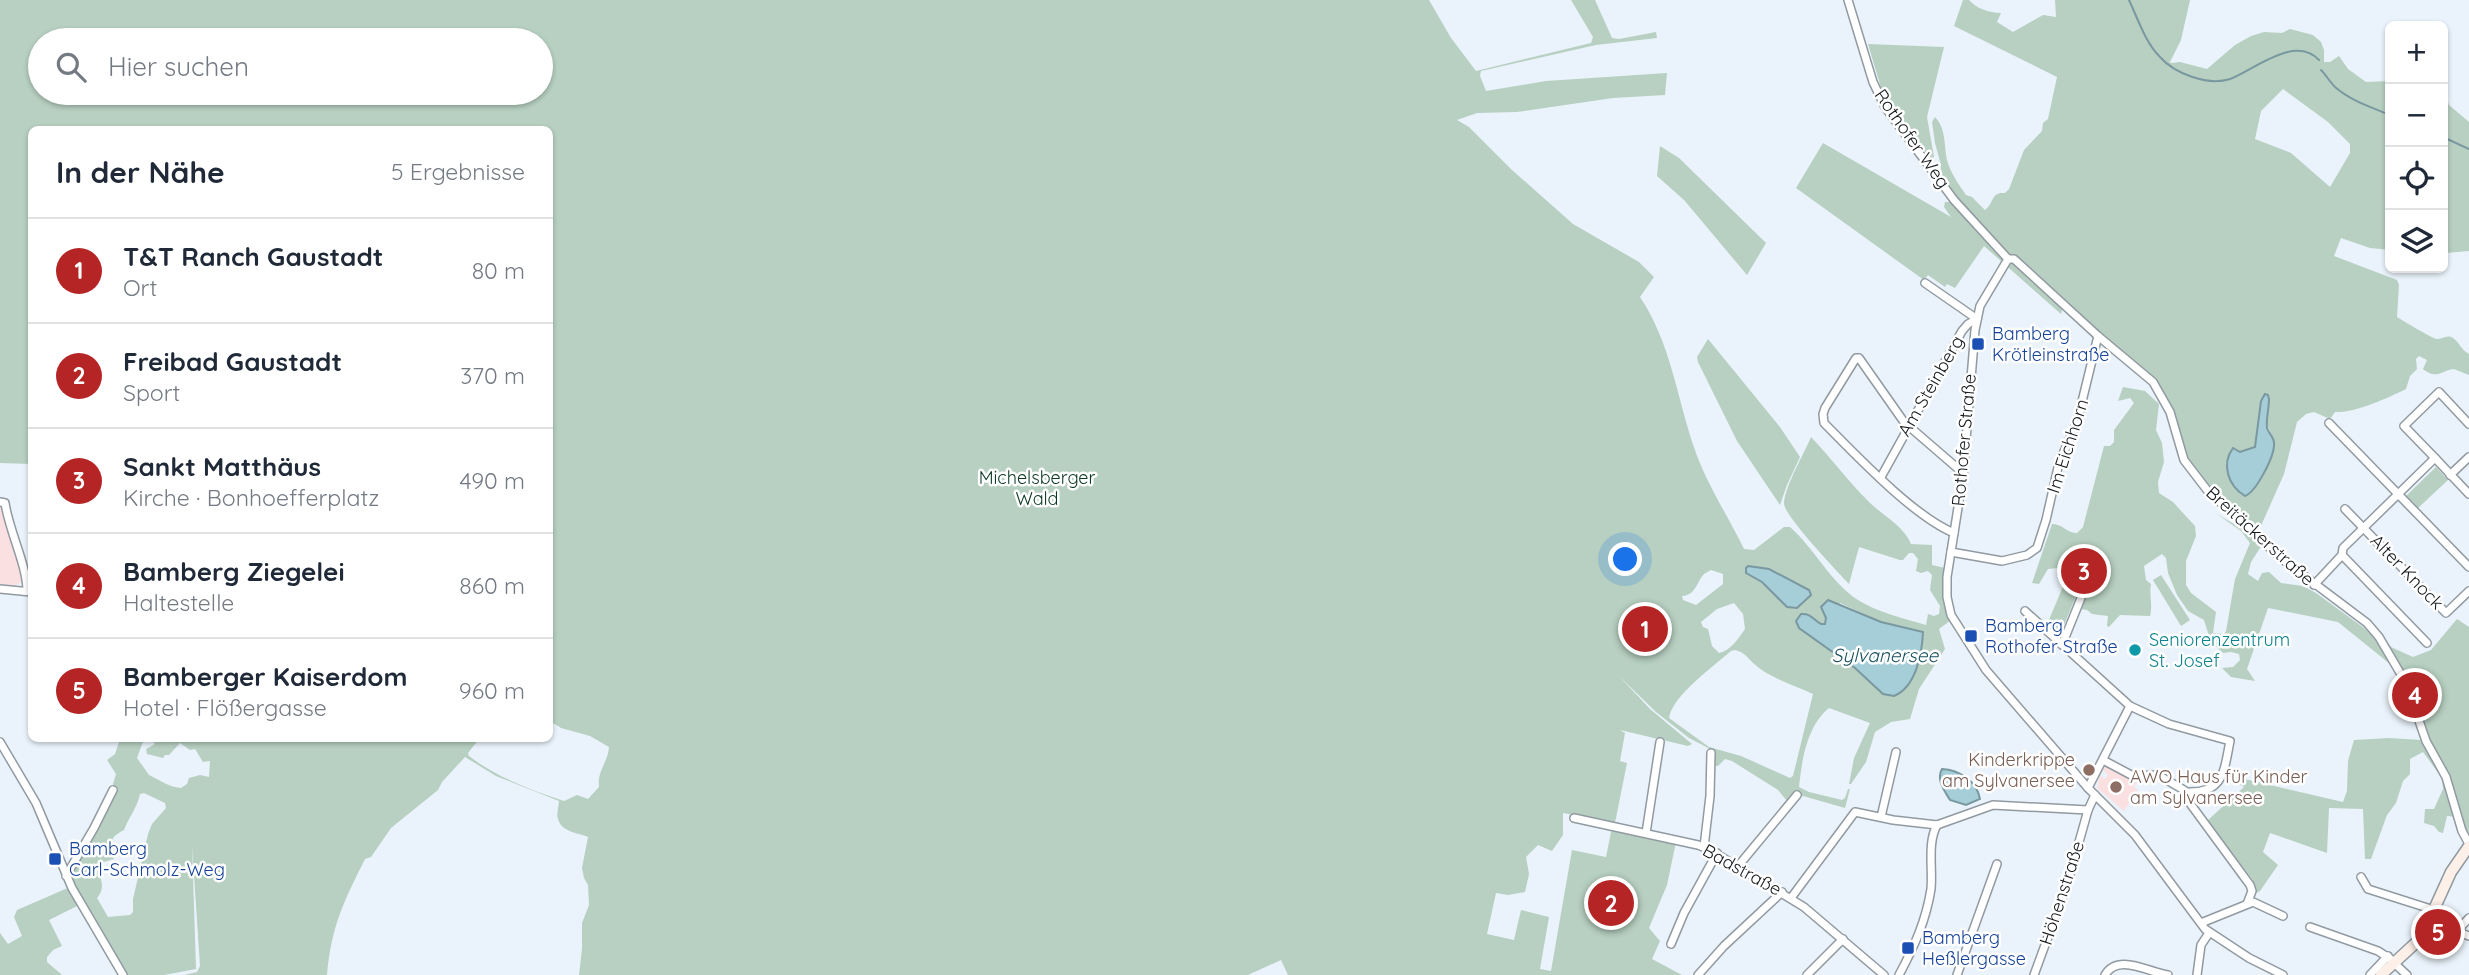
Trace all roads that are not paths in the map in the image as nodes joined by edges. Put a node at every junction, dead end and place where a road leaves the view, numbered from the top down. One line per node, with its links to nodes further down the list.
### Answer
1 (1848, 0): 2 (street, Rothofer Weg)
2 (2008, 260): 4 (street, Rothofer Straße); 5 (street, Breitäckerstraße)
3 (1925, 283): 4 (street, Am Steinberg)
4 (1977, 319): 8 (street, Am Steinberg); 11 (street, Rothofer Straße)
5 (2098, 337): 20 (street, Im Eichhorn); 23 (street, Breitäckerstraße)
6 (2329, 423): 14 (street)
7 (2469, 424): 10 (street)
8 (1908, 426): 11 (street); 13 (street, Am Steinberg); 13 (street)
9 (2469, 457): 12 (street)
10 (2435, 458): 12 (street); 14 (street)
11 (1963, 473): 19 (street, Rothofer Straße)
12 (2450, 475): 15 (street)
13 (1881, 477): 19 (street)
14 (2398, 494): 18 (street); 22 (street)
15 (2469, 494)
16 (3, 503): 24 (street)
17 (2345, 509): 18 (street, Alter Knock)
18 (2364, 528): 21 (street); 26 (street, Alter Knock)
19 (1954, 533): 20 (street, Rothofer Straße)
20 (1951, 552): 38 (street, Rothofer Straße)
21 (2342, 555): 23 (street); 30 (street)
22 (2469, 566)
23 (2314, 585): 48 (street, Breitäckerstraße)
24 (28, 588)
25 (0, 589): 27 (street)
26 (2469, 591)
27 (28, 592)
28 (2081, 598): 31 (street)
29 (2025, 611): 31 (street)
30 (2427, 643)
31 (2062, 645): 32 (street)
32 (2130, 706): 37 (street); 40 (street)
33 (0, 741): 53 (street)
34 (1660, 742): 47 (street)
35 (1896, 752): 44 (street)
36 (1712, 753): 49 (street)
37 (2103, 760): 38 (street); 40 (street)
38 (2088, 788): 42 (street, Rothofer Straße)
39 (113, 790): 53 (street)
40 (2186, 793): 57 (street)
41 (1797, 795): 52 (street)
42 (2095, 795): 43 (street, Höhenstraße); 61 (street, Rothofer Straße)
43 (2088, 810): 46 (street); 75 (street, Höhenstraße)
44 (1881, 817): 46 (street); 56 (street)
45 (1574, 818): 47 (street, Badstraße)
46 (1937, 825): 73 (street)
47 (1646, 833): 49 (street, Badstraße)
48 (2469, 845): 59 (street)
49 (1704, 847): 50 (street, Badstraße)
50 (1717, 853): 52 (street, Badstraße); 67 (street)
51 (1997, 864): 74 (street)
52 (1739, 865): 55 (street, Badstraße)
53 (66, 876): 69 (street)
54 (2361, 877): 59 (street)
55 (1782, 892): 56 (street, Badstraße); 70 (street)
56 (1791, 898): 66 (street, Badstraße)
57 (2247, 904): 58 (street); 61 (street)
58 (2283, 916)
59 (2432, 916): 63 (street); 68 (street)
60 (2469, 918): 63 (street)
61 (2201, 923): 64 (street, Rothofer Straße)
62 (2310, 927): 68 (street)
63 (2457, 931): 65 (street)
64 (2209, 933): 78 (street); 79 (street, Rothofer Straße)
65 (2469, 936)
66 (1843, 939): 71 (street); 72 (street, Badstraße)
67 (1671, 944)
68 (2392, 960): 80 (street); 81 (street); 82 (street)
69 (123, 975)
70 (1698, 975)
71 (1807, 975)
72 (1884, 975)
73 (1899, 975)
74 (1957, 975)
75 (2034, 975)
76 (2105, 975): 77 (street)
77 (2168, 975)
78 (2197, 975)
79 (2283, 975)
80 (2370, 975)
81 (2381, 975)
82 (2407, 975)

